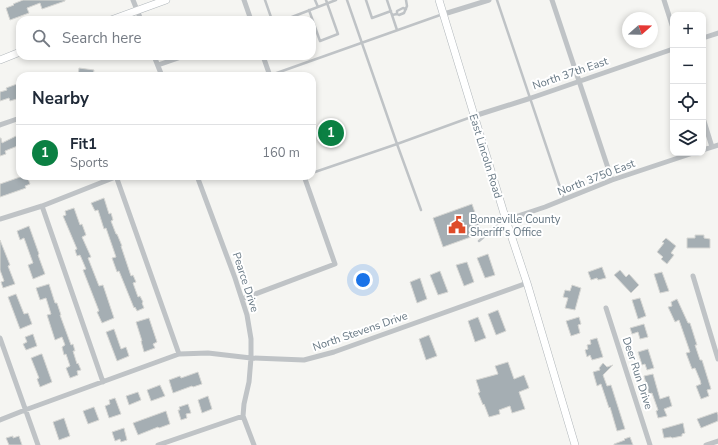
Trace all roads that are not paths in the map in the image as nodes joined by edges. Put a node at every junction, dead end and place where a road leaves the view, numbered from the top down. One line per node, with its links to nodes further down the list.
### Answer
1 (134, 0): 19 (street)
2 (166, 0): 19 (main road)
3 (244, 0): 25 (street)
4 (264, 0): 26 (lane)
5 (315, 0): 17 (lane)
6 (336, 0): 15 (lane)
7 (347, 0): 34 (lane)
8 (366, 0): 20 (lane)
9 (387, 0): 20 (lane)
10 (406, 0): 22 (lane)
11 (489, 0): 21 (street)
12 (497, 0): 48 (lane)
13 (552, 0): 47 (street)
14 (664, 0): 29 (street)
15 (326, 2): 17 (lane); 30 (lane)
16 (439, 2): 21 (main road, East Lincoln Road)
17 (318, 7): 18 (lane)
18 (309, 10): 27 (lane); 28 (lane)
19 (137, 11): 23 (main road); 24 (street)
20 (391, 11): 22 (lane)
21 (444, 14): 31 (lane); 49 (main road, East Lincoln Road)
22 (392, 15): 31 (lane)
23 (123, 16)
24 (139, 16)
25 (250, 16)
26 (270, 16)
27 (297, 16)
28 (311, 16)
29 (670, 19)
30 (316, 30)
31 (398, 30): 34 (lane)
32 (718, 33): 33 (street)
33 (706, 37)
34 (362, 42): 37 (lane); 53 (lane)
35 (670, 50): 47 (street, North 37th East)
36 (16, 54): 38 (main road)
37 (316, 59)
38 (0, 60)
39 (156, 60): 43 (street)
40 (172, 60): 43 (street)
41 (264, 60): 45 (street)
42 (313, 60): 46 (lane)
43 (158, 65): 44 (street)
44 (161, 72)
45 (269, 72)
46 (281, 72)
47 (579, 80): 48 (street, North 37th East); 61 (street)
48 (530, 98): 49 (street, North 37th East); 62 (lane)
49 (474, 116): 53 (lane); 66 (main road, East Lincoln Road)
50 (16, 119): 52 (street)
51 (704, 120): 54 (street)
52 (0, 125)
53 (397, 144): 56 (lane); 64 (lane)
54 (715, 146)
55 (684, 156): 61 (street, North 3750 East)
56 (316, 172)
57 (107, 180): 63 (street)
58 (118, 180): 73 (street)
59 (199, 180): 70 (street, Pearce Drive)
60 (305, 180): 70 (street)
61 (612, 180): 62 (street, North 3750 East)
62 (564, 199): 66 (street, North 3750 East)
63 (42, 206): 65 (street); 76 (street)
64 (421, 210)
65 (0, 220)
66 (506, 220): 67 (lane); 69 (main road, East Lincoln Road)
67 (479, 241)
68 (693, 276): 75 (street)
69 (527, 283): 74 (street, North Stevens Drive); 84 (main road, East Lincoln Road)
70 (242, 298): 74 (street, Pearce Drive)
71 (606, 308): 85 (street, Deer Run Drive)
72 (0, 338): 77 (street)
73 (179, 354): 74 (street, North Stevens Drive); 76 (street, North Stevens Drive)
74 (251, 358): 78 (street, Pearce Drive)
75 (718, 360)
76 (103, 382): 77 (street, North Stevens Drive)
77 (25, 410): 79 (street, North Stevens Drive); 81 (street)
78 (243, 416): 82 (street); 83 (street, Pearce Drive)
79 (0, 420)
80 (718, 441): 86 (street)
81 (38, 445)
82 (158, 445)
83 (254, 445)
84 (575, 445)
85 (650, 445)
86 (706, 445)

